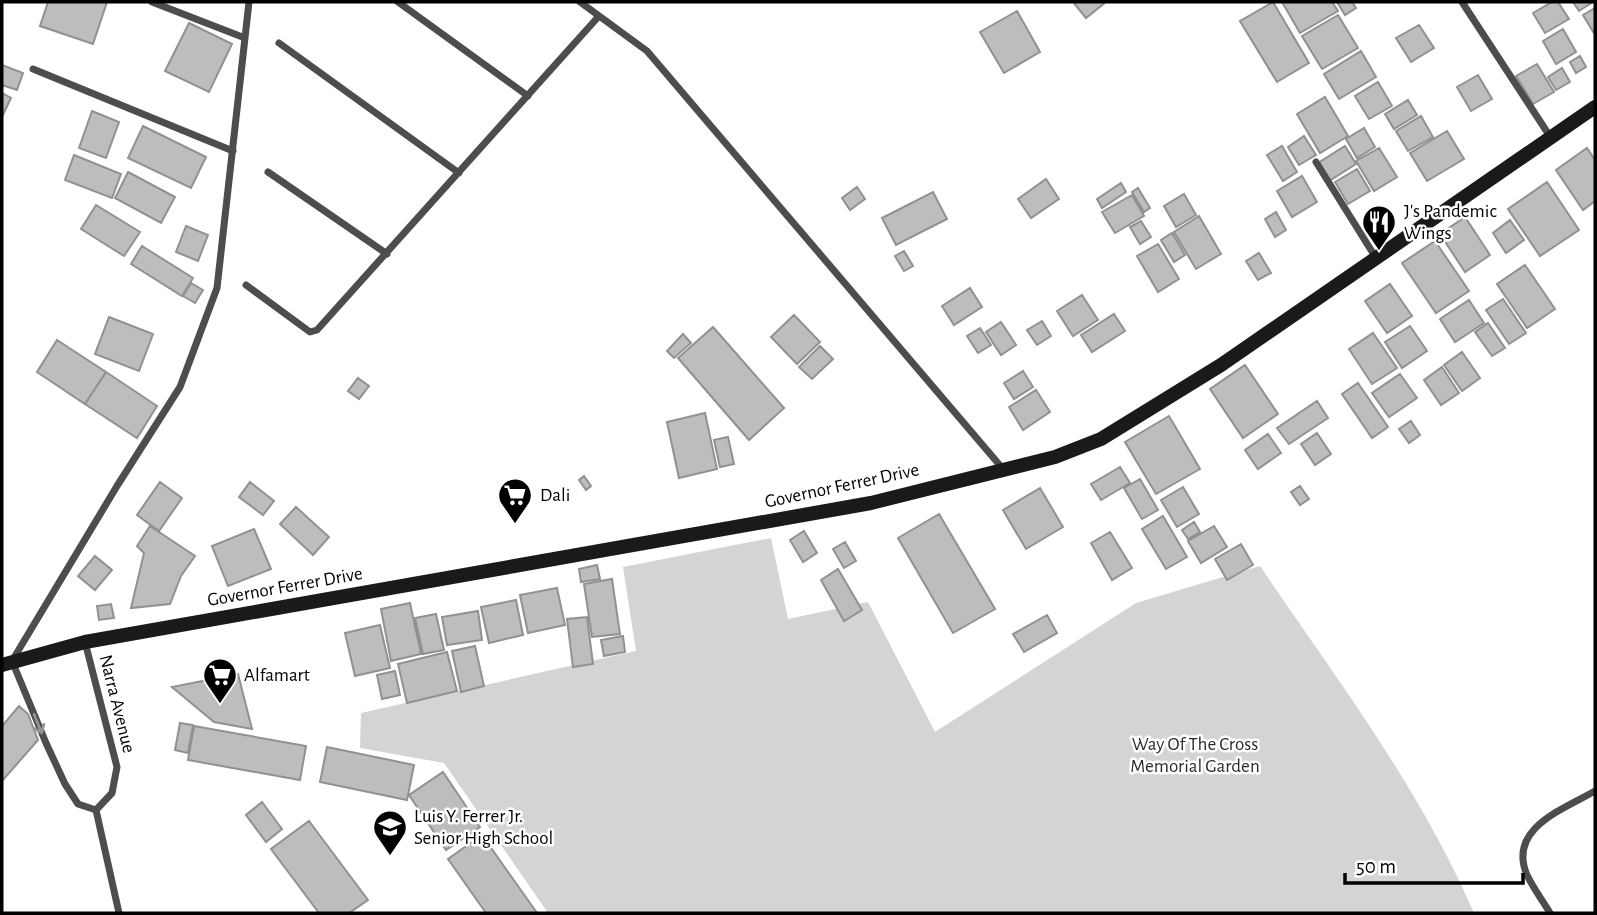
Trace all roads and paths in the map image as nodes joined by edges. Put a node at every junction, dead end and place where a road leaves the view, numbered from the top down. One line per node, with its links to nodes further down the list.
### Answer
1 (152, 2): 7 (street)
2 (249, 2): 7 (street)
3 (398, 2): 10 (street)
4 (580, 2): 6 (street)
5 (1462, 2): 12 (street)
6 (599, 16): 10 (street); 20 (street)
7 (245, 38): 13 (street)
8 (279, 43): 16 (street)
9 (33, 69): 13 (street)
10 (528, 96): 16 (street)
11 (1595, 107): 12 (main road, Governor Ferrer Drive)
12 (1551, 138): 18 (main road, Governor Ferrer Drive)
13 (233, 151): 22 (street)
14 (1316, 162): 18 (street)
15 (268, 172): 17 (street)
16 (459, 173): 17 (street)
17 (387, 254): 19 (street)
18 (1376, 258): 20 (main road, Governor Ferrer Drive)
19 (246, 285)
20 (1003, 470): 21 (main road, Governor Ferrer Drive)
21 (85, 642): 22 (main road, Governor Ferrer Drive); 24 (street, Narra Avenue)
22 (7, 663): 24 (street, one-way to 24)
23 (1595, 791): 26 (street)
24 (96, 810): 25 (street)
25 (119, 913)
26 (1550, 913)

